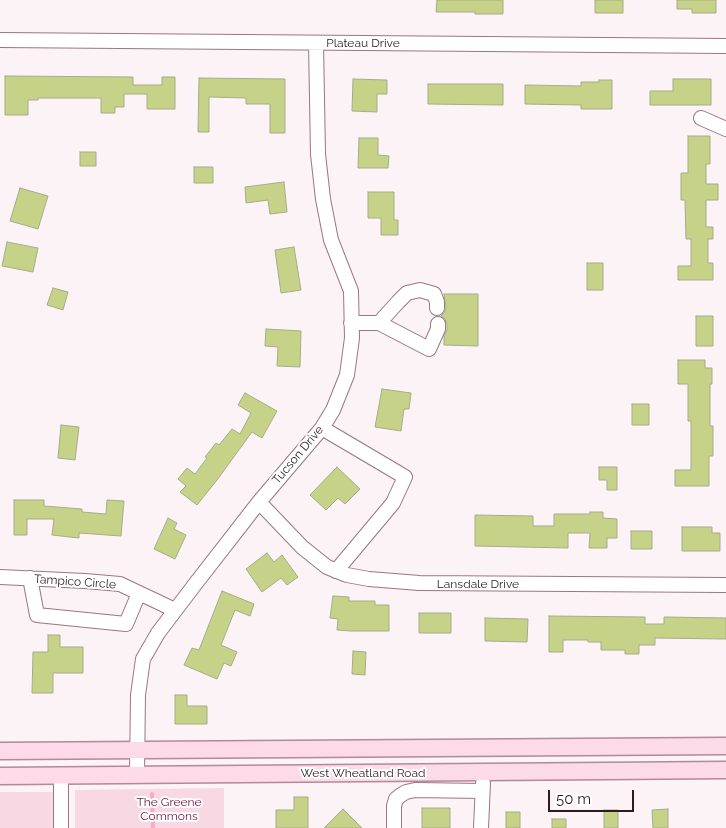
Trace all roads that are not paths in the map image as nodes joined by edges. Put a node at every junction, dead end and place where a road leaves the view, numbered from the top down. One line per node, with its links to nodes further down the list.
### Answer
1 (0, 40): 2 (street, Plateau Drive)
2 (316, 43): 3 (street, Plateau Drive); 7 (street, Tucson Drive)
3 (726, 46)
4 (701, 118): 5 (street)
5 (726, 129)
6 (437, 308): 8 (street)
7 (351, 322): 8 (street); 10 (street, Tucson Drive)
8 (380, 323): 9 (street)
9 (438, 324)
10 (322, 428): 11 (street, Tucson Drive); 12 (street)
11 (259, 502): 12 (street, Lansdale Drive); 17 (street, Tucson Drive)
12 (336, 571): 15 (street, Lansdale Drive)
13 (0, 577): 14 (street, Tampico Circle)
14 (30, 578): 16 (street, Tampico Circle); 16 (street)
15 (726, 585)
16 (139, 593): 17 (street, Tampico Circle)
17 (175, 610): 19 (street, Tucson Drive)
18 (726, 746): 19 (main road, West Wheatland Road)
19 (138, 750): 20 (main road, West Wheatland Road); 23 (street, Tucson Drive)
20 (0, 751)
21 (726, 770): 22 (main road, West Wheatland Road)
22 (483, 772): 23 (main road, West Wheatland Road); 26 (street)
23 (138, 774): 24 (main road, West Wheatland Road)
24 (61, 775): 25 (main road, West Wheatland Road); 27 (street)
25 (0, 776)
26 (482, 791): 28 (street); 29 (street)
27 (61, 828)
28 (394, 828)
29 (481, 828)

